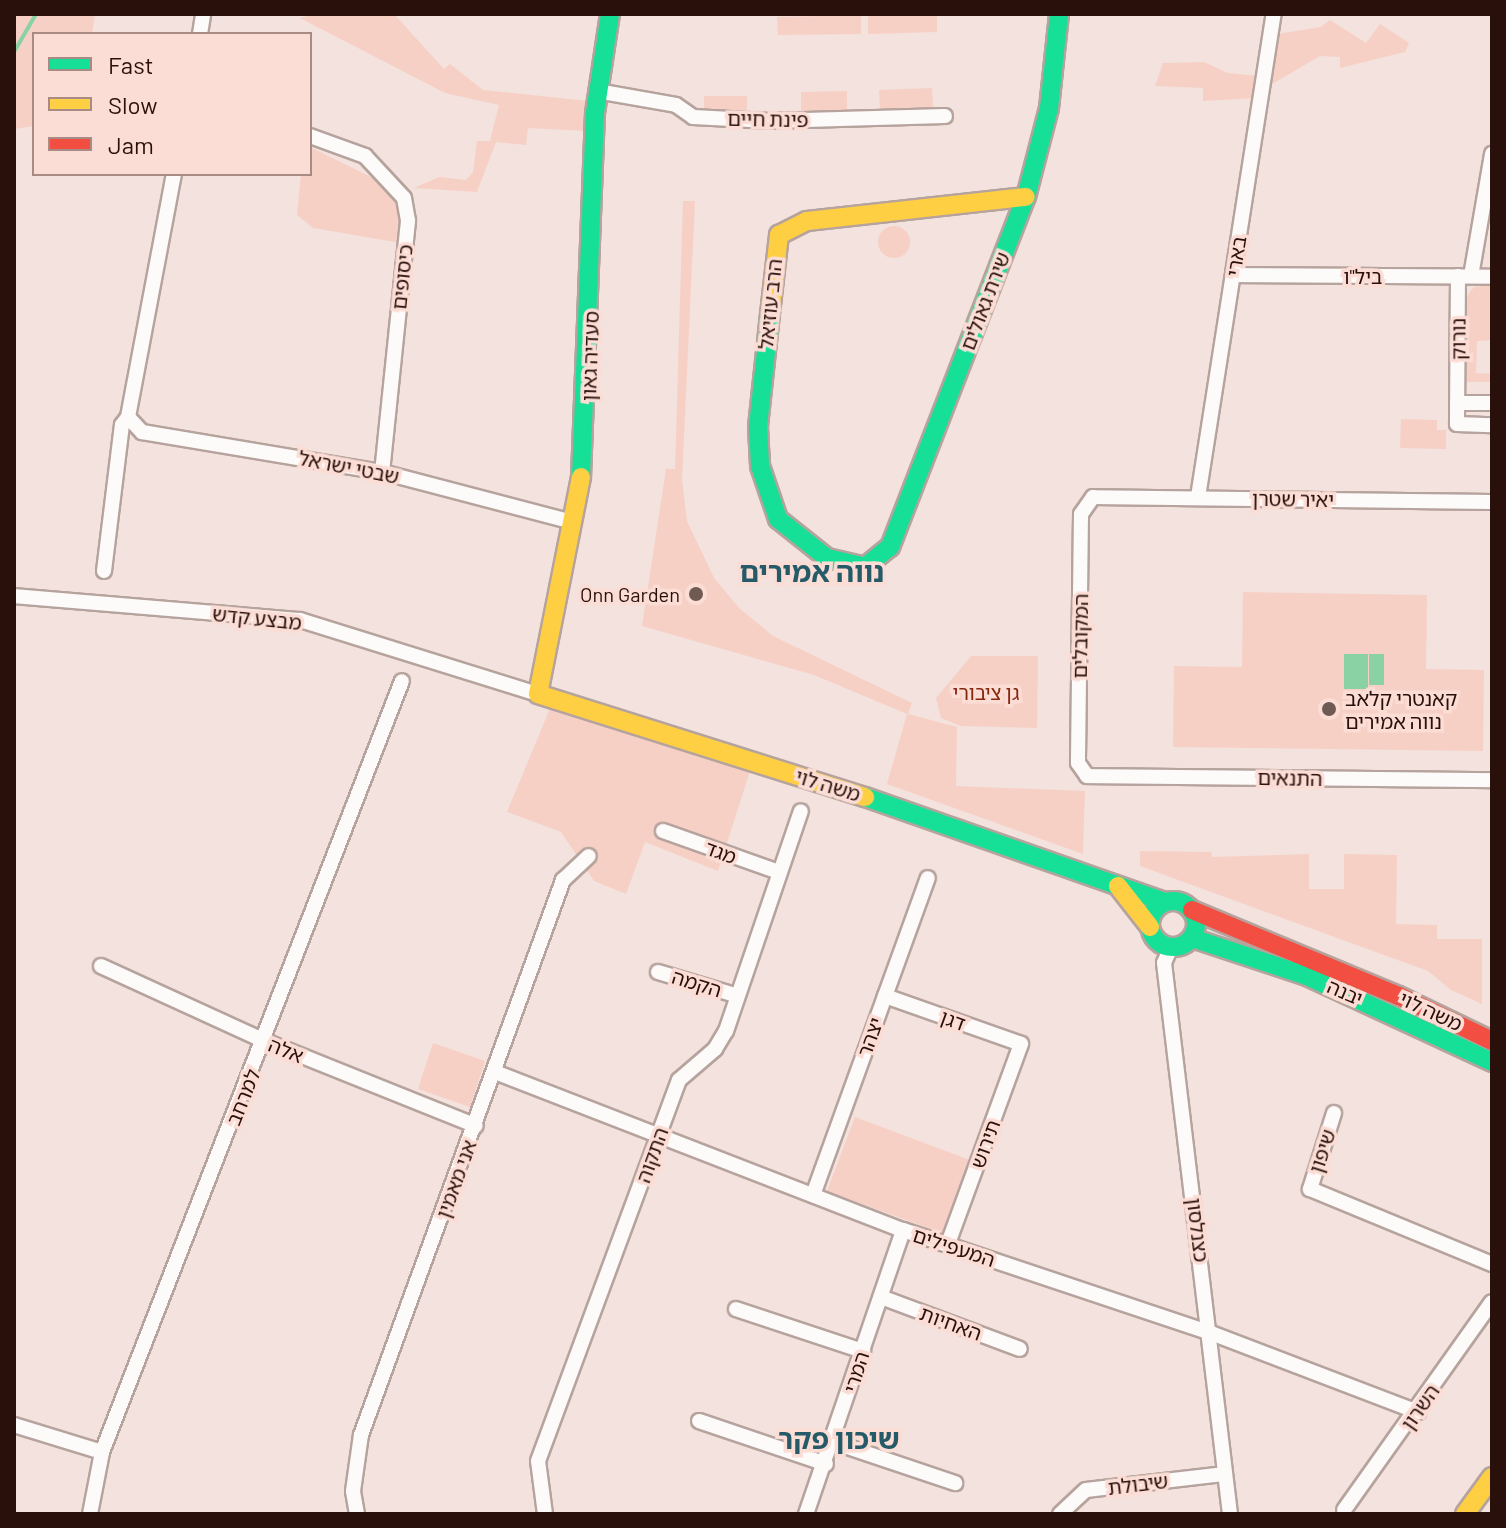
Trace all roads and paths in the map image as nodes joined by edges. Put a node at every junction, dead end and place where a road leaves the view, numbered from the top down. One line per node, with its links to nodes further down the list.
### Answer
1 (610, 14): 4 (street, סעדיה גאון)
2 (1059, 14): 9 (street, שירת גאולים)
3 (1274, 14): 10 (street, בארי)
4 (597, 91): 5 (street, פינת חיים); 21 (street, סעדיה גאון)
5 (945, 116)
6 (312, 137): 17 (street, כיסופים)
7 (1492, 154): 11 (street, נורוק)
8 (174, 176): 15 (street)
9 (1026, 197): 22 (street, שירת גאולים); 22 (street, הרב עוזיאל)
10 (1234, 275): 11 (street, ביל"ו); 19 (street, בארי)
11 (1464, 276): 12 (street, ביל"ו); 13 (street, נורוק)
12 (1492, 277)
13 (1457, 403): 14 (street); 16 (street)
14 (1492, 403)
15 (128, 417): 17 (street, שבטי ישראל); 23 (street)
16 (1492, 425)
17 (382, 472): 21 (street, שבטי ישראל)
18 (1093, 497): 19 (street, יאיר שטרן); 27 (street, המקובלים)
19 (1198, 497): 20 (street, יאיר שטרן)
20 (1492, 502)
21 (573, 522): 26 (street, סעדיה גאון)
22 (865, 567)
23 (104, 571)
24 (14, 596): 26 (street, מבצע קדש)
25 (402, 681): 44 (street, למרחב)
26 (538, 694): 34 (street, משה לוי)
27 (1087, 776): 28 (street, התנאים)
28 (1492, 780)
29 (801, 811): 32 (street, התקוה)
30 (663, 831): 32 (street, מגד)
31 (589, 856): 48 (street, אני מאמין)
32 (779, 872): 42 (street, התקוה)
33 (928, 878): 43 (street, יצהר)
34 (1116, 884): 35 (street, משה לוי); 37 (street)
35 (1164, 902): 36 (street); 37 (street)
36 (1192, 910): 38 (street); 45 (street, משה לוי)
37 (1150, 927): 39 (street)
38 (1192, 938): 39 (street); 47 (street, יבנה)
39 (1171, 947): 59 (street, כצנלסון)
40 (101, 966): 44 (street, אלה)
41 (658, 972): 42 (street, הקמה)
42 (735, 995): 51 (street, התקוה)
43 (885, 996): 46 (street, דגן); 52 (street, יצהר)
44 (265, 1041): 50 (street, אלה); 66 (street, למרחב)
45 (1492, 1041)
46 (1021, 1044): 54 (street, תירוש)
47 (1492, 1062)
48 (495, 1072): 50 (street, אני מאמין); 51 (street, המעפילים)
49 (1334, 1113): 55 (street, שיפון)
50 (476, 1126): 73 (street, אני מאמין)
51 (659, 1136): 52 (street, המעפילים); 74 (street, התקוה)
52 (813, 1195): 53 (street, המעפילים)
53 (903, 1230): 54 (street, המעפילים); 56 (street, המרי)
54 (948, 1244): 59 (street, המעפילים)
55 (1492, 1264)
56 (881, 1297): 60 (street, האחיות); 61 (street, המרי)
57 (1492, 1302): 62 (street, השרון)
58 (736, 1309): 61 (street)
59 (1211, 1333): 62 (street, המעפילים); 68 (street, כצנלסון)
60 (1020, 1349)
61 (863, 1351): 65 (street, המרי)
62 (1418, 1412): 71 (street, השרון)
63 (699, 1421): 67 (street)
64 (14, 1425): 66 (street)
65 (833, 1442): 67 (street, המרי); 70 (street)
66 (102, 1452): 72 (street, למרחב)
67 (826, 1464): 75 (street, המרי)
68 (1225, 1474): 76 (street, שיבולת); 77 (street, כצנלסון)
69 (1492, 1477): 78 (street)
70 (955, 1483)
71 (1344, 1510)
72 (90, 1514)
73 (357, 1514)
74 (545, 1514)
75 (806, 1514)
76 (1060, 1514)
77 (1230, 1514)
78 (1465, 1514)

